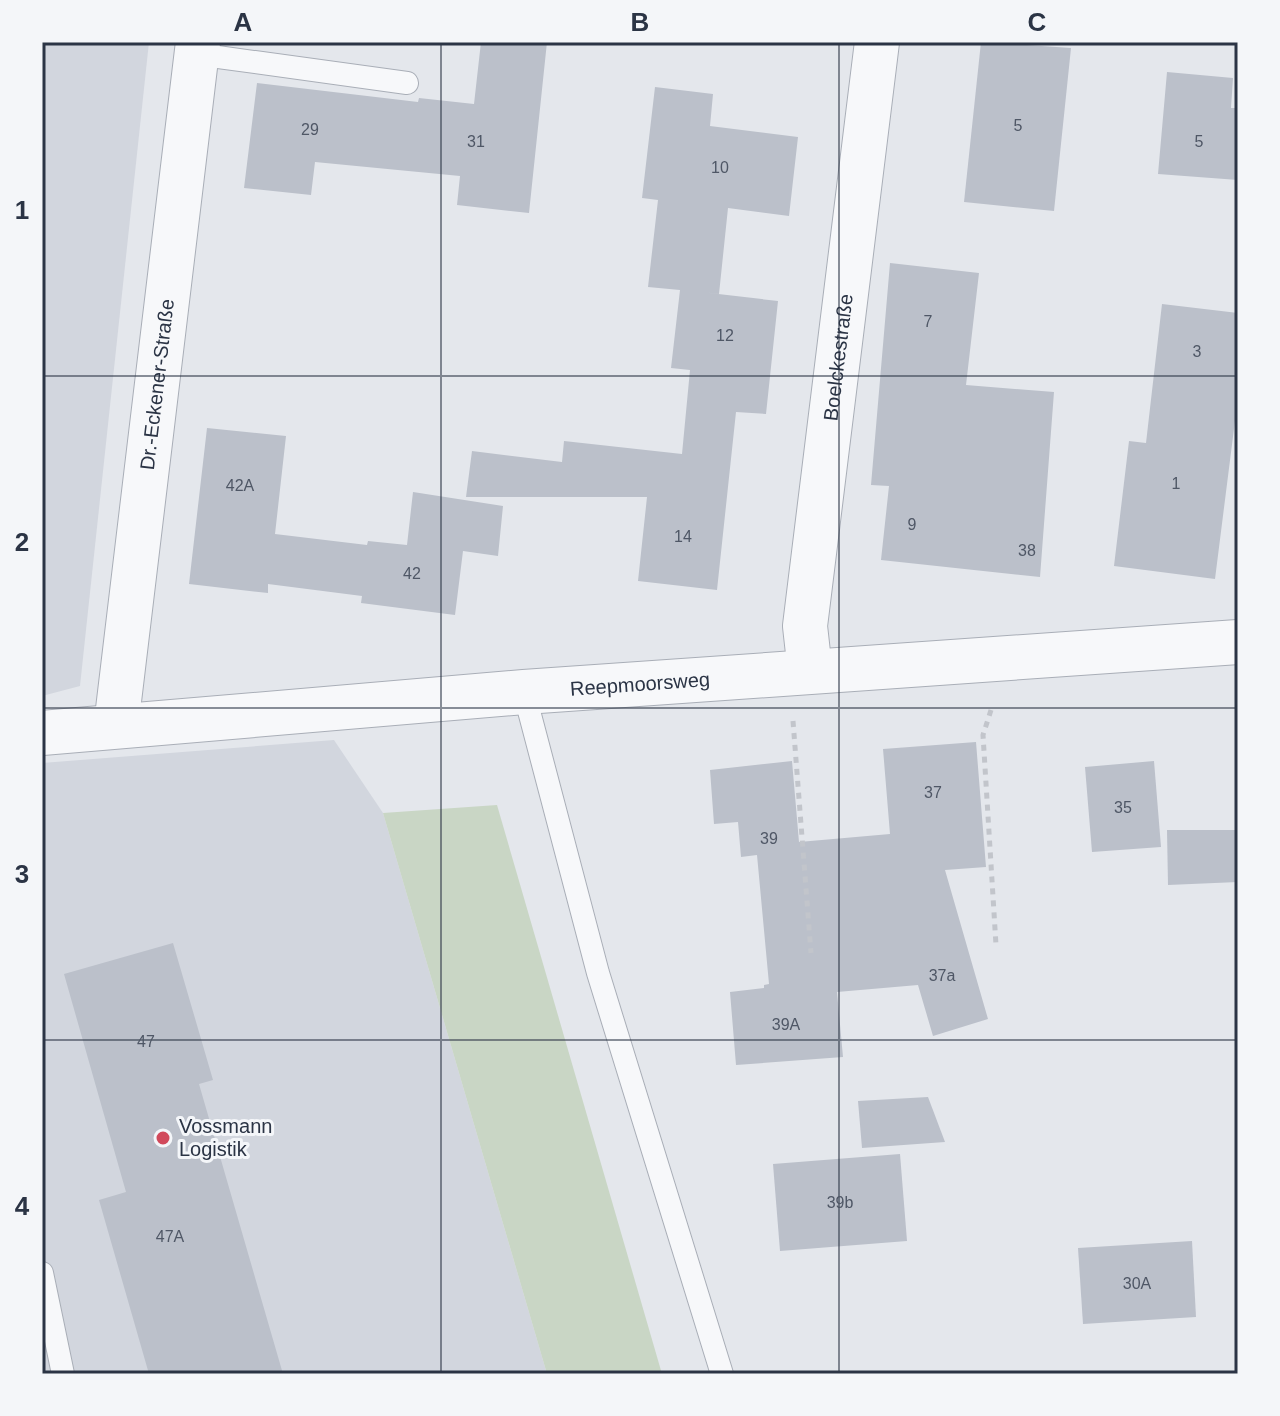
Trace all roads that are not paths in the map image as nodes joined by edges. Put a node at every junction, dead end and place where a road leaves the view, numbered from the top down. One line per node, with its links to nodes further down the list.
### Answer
1 (877, 42): 5 (street, Boelckestraße)
2 (197, 48): 3 (lane); 7 (street, Dr.-Eckener-Straße)
3 (407, 83)
4 (1238, 642): 5 (street, Reepmoorsweg)
5 (800, 672): 6 (street, Reepmoorsweg)
6 (524, 692): 7 (street, Reepmoorsweg); 11 (lane)
7 (116, 726): 8 (street, Reepmoorsweg)
8 (42, 733)
9 (42, 1273): 10 (lane)
10 (63, 1374)
11 (722, 1374)

